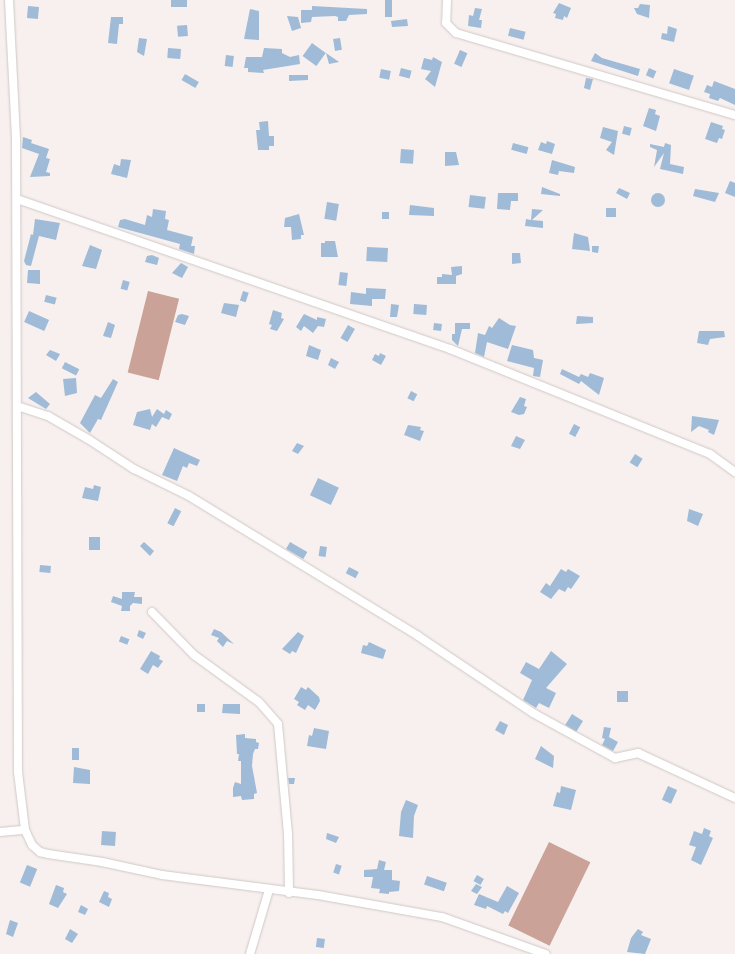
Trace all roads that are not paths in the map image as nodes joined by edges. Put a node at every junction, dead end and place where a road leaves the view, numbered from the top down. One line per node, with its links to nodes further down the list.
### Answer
1 (9, 0): 4 (street)
2 (447, 0): 3 (street)
3 (735, 115)
4 (17, 199): 5 (street); 6 (street)
5 (17, 406): 8 (street); 9 (street)
6 (735, 472)
7 (152, 612): 12 (street)
8 (735, 798)
9 (25, 830): 10 (street); 11 (street)
10 (0, 832)
11 (269, 890): 12 (street); 13 (street)
12 (289, 893): 14 (street)
13 (250, 954)
14 (546, 954)

